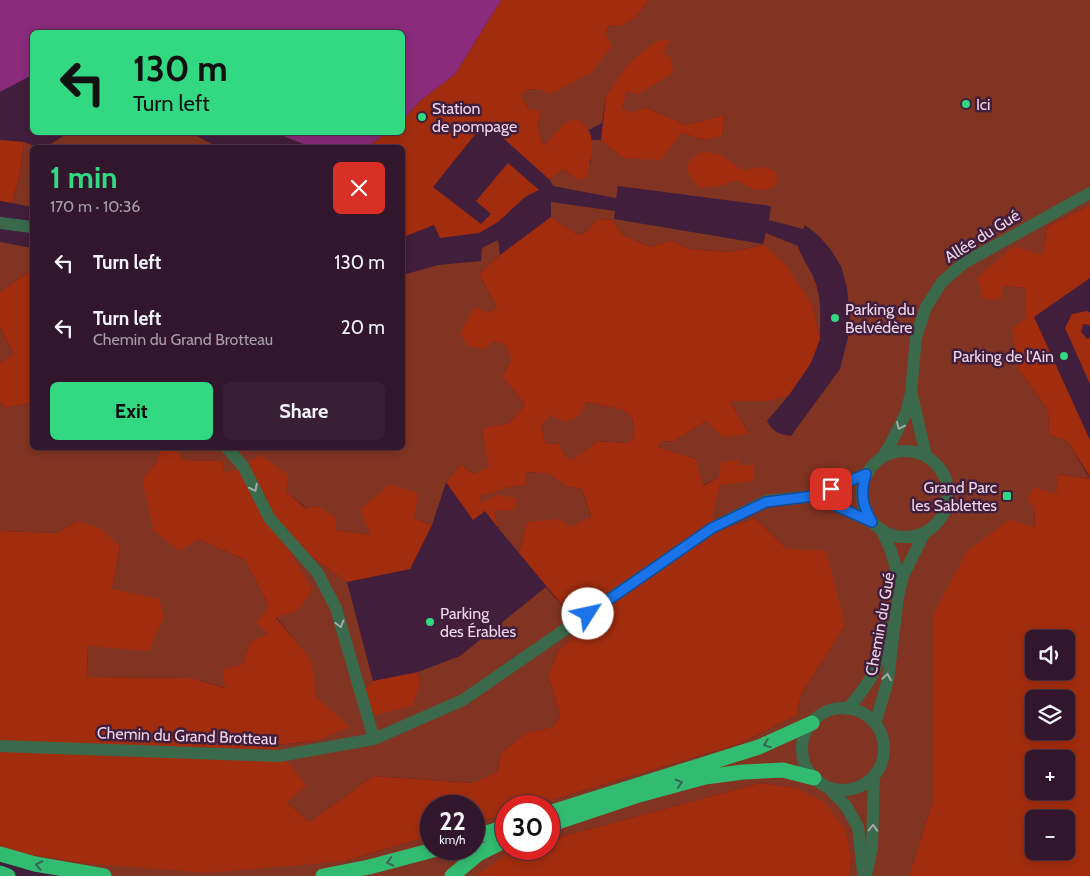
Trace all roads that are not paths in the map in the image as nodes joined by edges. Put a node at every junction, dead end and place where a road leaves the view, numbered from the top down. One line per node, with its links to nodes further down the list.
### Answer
1 (1090, 193): 4 (street, Allée du Gué)
2 (0, 223): 3 (street)
3 (30, 227)
4 (912, 393): 6 (street, Allée du Gué, one-way to 6); 7 (street, Allée du Gué)
5 (230, 450): 15 (street, one-way to 15)
6 (883, 456): 7 (street); 8 (street)
7 (926, 456): 11 (street)
8 (866, 474): 9 (street, Chemin du Grand Brotteau); 10 (street)
9 (814, 496): 10 (street); 15 (street, Chemin du Grand Brotteau)
10 (877, 526): 11 (street); 12 (street, Chemin du Gué)
11 (925, 532): 14 (street, Chemin du Gué, one-way to 11)
12 (847, 709): 13 (street); 14 (street)
13 (812, 724): 18 (street); 20 (highway, one-way to 20)
14 (875, 724): 17 (street)
15 (374, 739): 16 (street, Chemin du Grand Brotteau)
16 (0, 746)
17 (874, 776): 19 (street); 30 (street, one-way to 17)
18 (814, 778): 19 (street); 21 (highway, one-way to 18)
19 (828, 787): 30 (street)
20 (560, 810)
21 (560, 821)
22 (495, 846): 29 (highway)
23 (0, 854): 27 (highway, one-way to 23)
24 (420, 854): 28 (highway, one-way to 28)
25 (0, 873): 26 (highway)
26 (8, 876)
27 (104, 876)
28 (322, 876)
29 (452, 876)
30 (864, 876)

